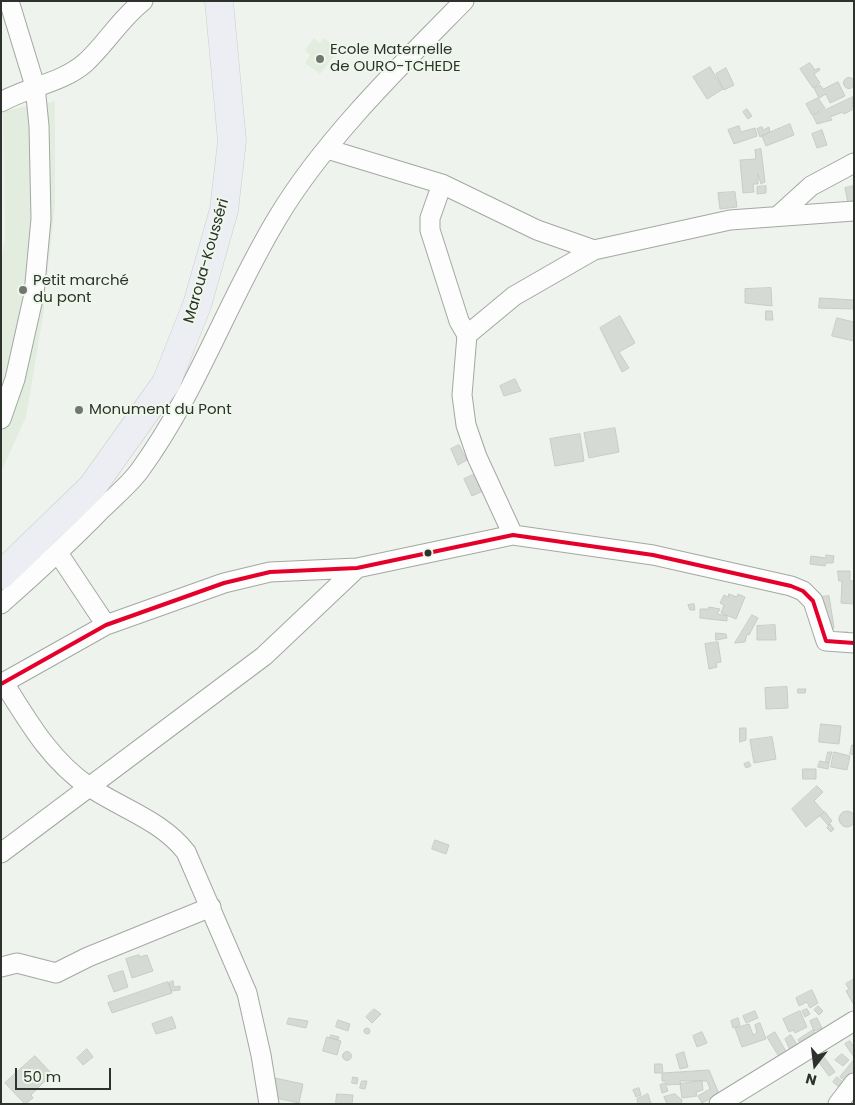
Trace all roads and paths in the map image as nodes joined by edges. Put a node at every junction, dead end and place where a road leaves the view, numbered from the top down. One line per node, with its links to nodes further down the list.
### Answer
1 (9, 1): 5 (street)
2 (143, 1): 5 (street)
3 (219, 1): 18 (highway, Maroua-Kousséri)
4 (464, 1): 7 (street)
5 (35, 86): 6 (street); 14 (street)
6 (1, 102)
7 (327, 149): 9 (street); 16 (street)
8 (854, 163): 11 (street)
9 (442, 184): 12 (street); 13 (street)
10 (854, 211): 11 (street)
11 (779, 215): 12 (street)
12 (594, 250): 13 (street)
13 (468, 336): 15 (street)
14 (1, 418)
15 (513, 534): 17 (street); 21 (street)
16 (58, 553): 19 (street); 20 (street)
17 (357, 568): 20 (street); 23 (street)
18 (1, 575)
19 (1, 604)
20 (106, 625): 22 (street)
21 (854, 643)
22 (3, 683): 23 (street)
23 (88, 786): 24 (street); 25 (street)
24 (1, 853)
25 (211, 907): 26 (street); 29 (street)
26 (3, 962)
27 (854, 1021): 30 (street)
28 (854, 1083): 31 (street)
29 (269, 1104)
30 (718, 1104)
31 (838, 1104)

